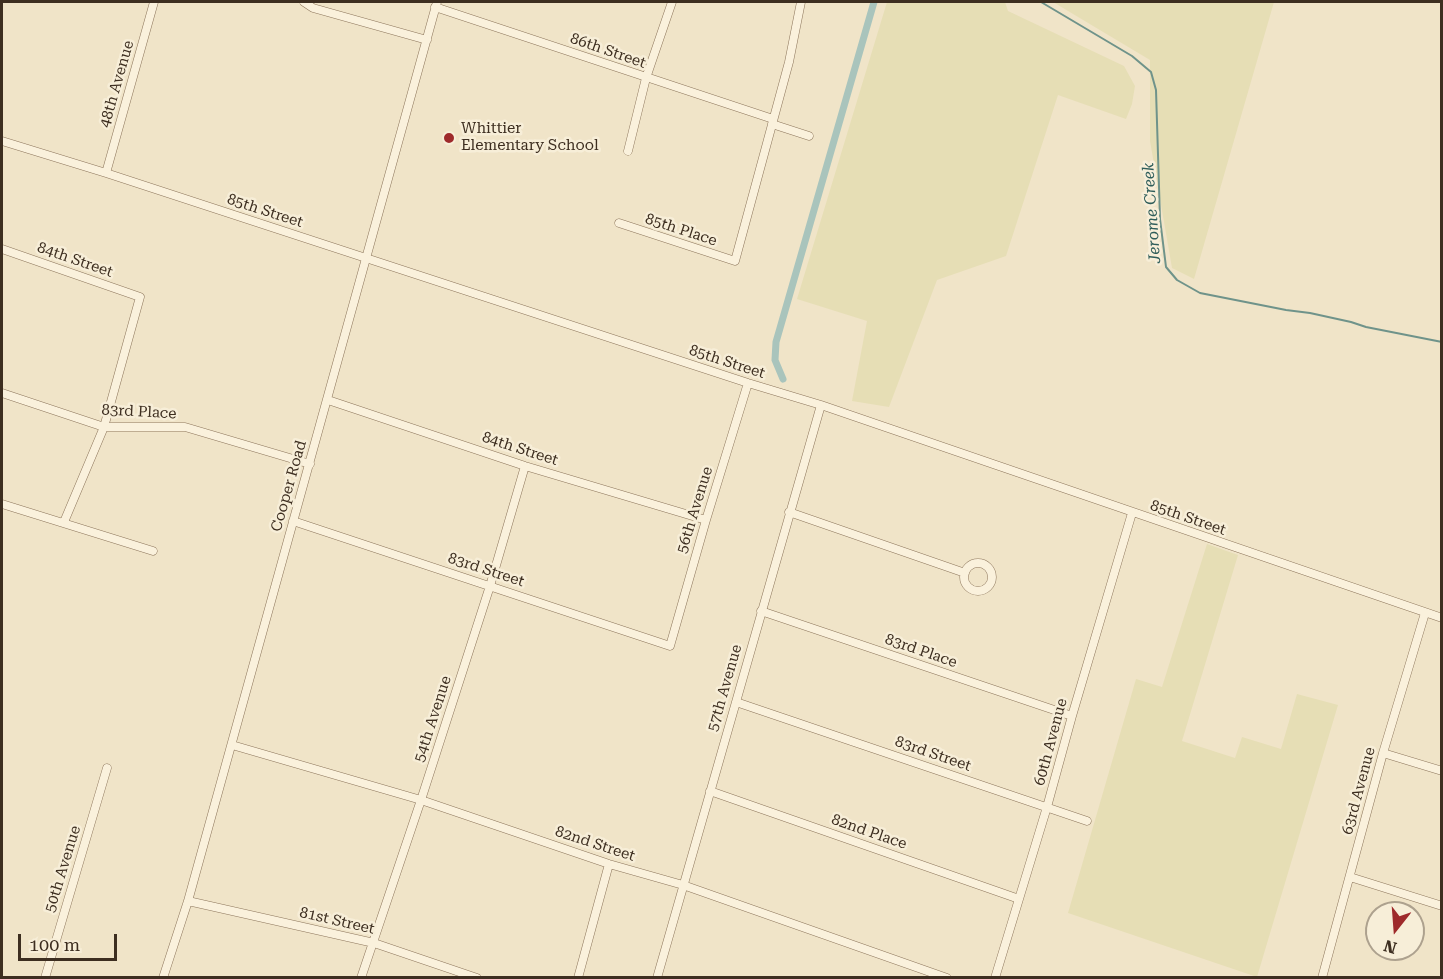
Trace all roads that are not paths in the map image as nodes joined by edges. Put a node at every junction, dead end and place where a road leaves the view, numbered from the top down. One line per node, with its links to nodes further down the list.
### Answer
1 (154, 2): 12 (street, 48th Avenue)
2 (304, 2): 6 (street)
3 (672, 2): 7 (street)
4 (801, 2): 8 (street)
5 (436, 4): 6 (street, Cooper Road); 7 (street, 86th Street)
6 (427, 40): 15 (street, Cooper Road)
7 (646, 78): 8 (street, 86th Street); 11 (street)
8 (772, 122): 9 (street, 86th Street); 13 (street, 85th Place)
9 (810, 136)
10 (2, 141): 12 (street, 85th Street)
11 (628, 151)
12 (106, 173): 15 (street, 85th Street)
13 (619, 223)
14 (2, 249): 20 (street, 84th Street)
15 (367, 259): 16 (street, 85th Street); 18 (street, Cooper Road)
16 (748, 384): 19 (street, 85th Street); 26 (street, 56th Avenue)
17 (2, 393): 20 (street, 83rd Place)
18 (328, 400): 21 (street, Cooper Road); 22 (street, 84th Street)
19 (821, 405): 24 (street, 57th Avenue); 25 (street, 85th Street)
20 (104, 427): 21 (street, 83rd Place); 28 (street)
21 (310, 464): 27 (street, Cooper Road)
22 (525, 466): 26 (street, 84th Street); 31 (street, 54th Avenue)
23 (2, 504): 28 (street)
24 (789, 512): 30 (street); 32 (street, 57th Avenue)
25 (1132, 513): 33 (street, 85th Street); 37 (street, 60th Avenue)
26 (706, 520): 35 (street, 56th Avenue)
27 (293, 521): 31 (street, 83rd Street); 38 (street, Cooper Road)
28 (64, 522): 29 (street)
29 (153, 551)
30 (965, 573)
31 (490, 586): 35 (street, 83rd Street); 43 (street, 54th Avenue)
32 (761, 611): 36 (street, 57th Avenue); 37 (street, 83rd Place)
33 (1425, 613): 34 (street, 85th Street); 39 (street, 63rd Avenue)
34 (1442, 618)
35 (670, 646)
36 (736, 702): 42 (street, 57th Avenue); 44 (street, 83rd Street)
37 (1072, 716): 44 (street, 60th Avenue)
38 (232, 745): 43 (street, 82nd Street); 50 (street, Cooper Road)
39 (1383, 753): 41 (street); 47 (street, 63rd Avenue)
40 (107, 768): 53 (street, 50th Avenue)
41 (1442, 771)
42 (710, 791): 48 (street, 57th Avenue); 49 (street, 82nd Place)
43 (422, 800): 46 (street, 82nd Street); 52 (street, 54th Avenue)
44 (1047, 807): 45 (street, 83rd Street); 49 (street, 60th Avenue)
45 (1087, 821)
46 (609, 864): 48 (street, 82nd Street); 57 (street)
47 (1350, 877): 51 (street); 61 (street, 63rd Avenue)
48 (683, 885): 58 (street, 57th Avenue); 59 (street, 82nd Street)
49 (1019, 899): 60 (street, 60th Avenue)
50 (188, 901): 52 (street, 81st Street); 54 (street, Cooper Road)
51 (1442, 906)
52 (374, 943): 55 (street, 54th Avenue); 56 (street, 81st Street)
53 (45, 978)
54 (163, 978)
55 (361, 978)
56 (477, 978)
57 (578, 978)
58 (657, 978)
59 (947, 978)
60 (995, 978)
61 (1322, 978)

